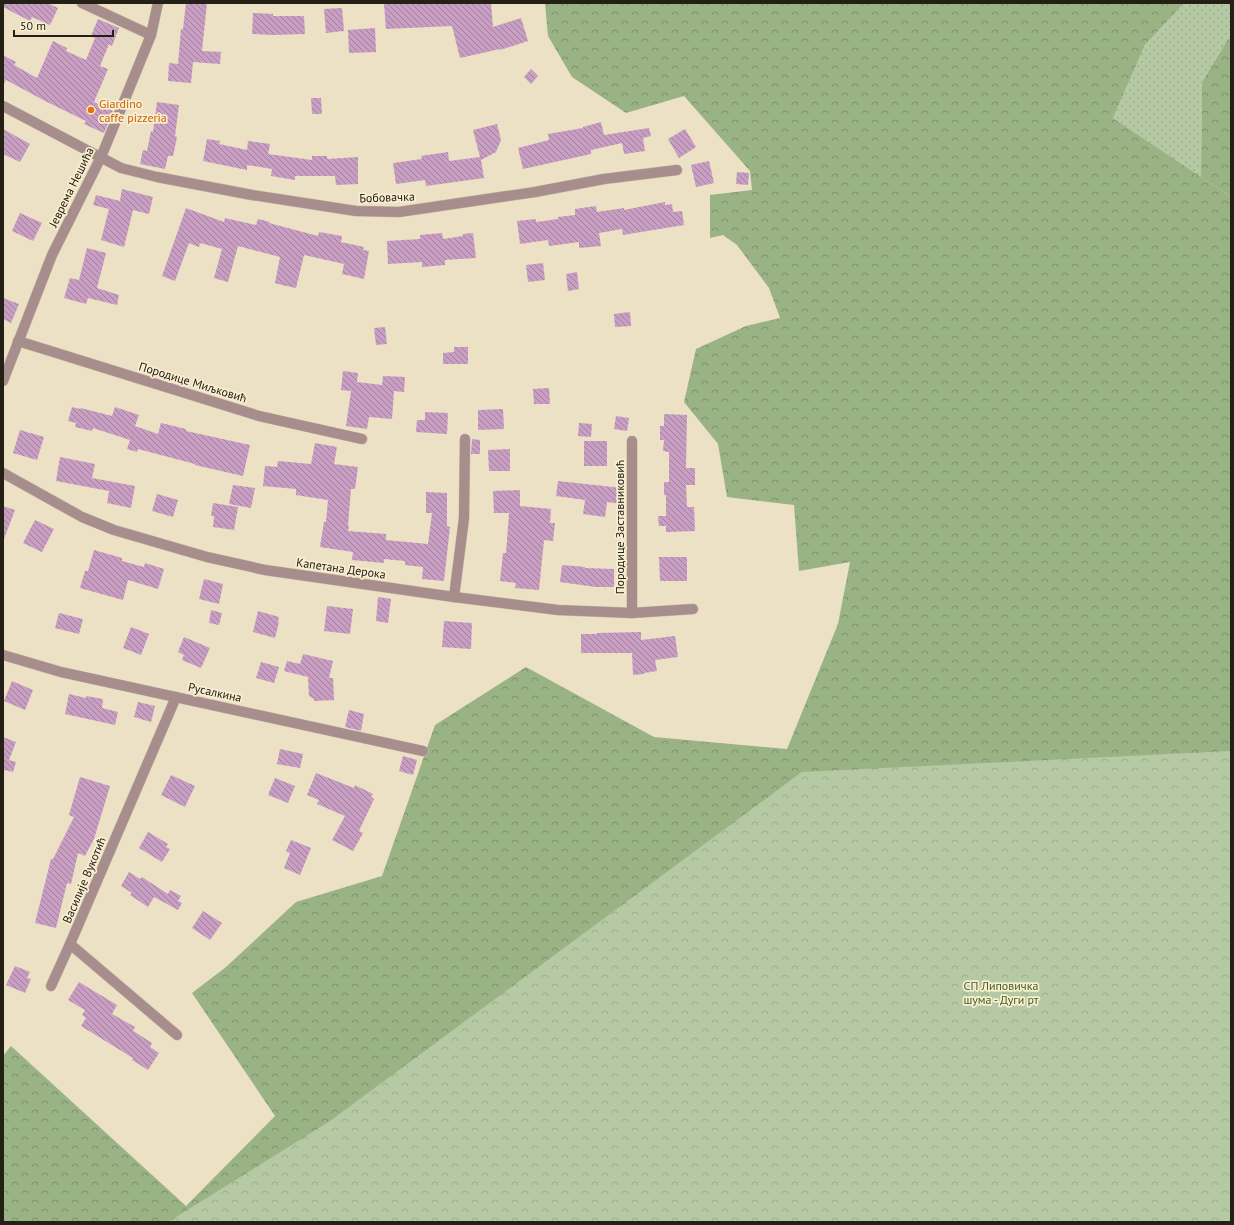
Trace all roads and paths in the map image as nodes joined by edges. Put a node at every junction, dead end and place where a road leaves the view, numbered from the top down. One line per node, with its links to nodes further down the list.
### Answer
1 (82, 3): 3 (street)
2 (158, 3): 3 (street, Јеврема Нешића)
3 (151, 35): 5 (street, Јеврема Нешића)
4 (3, 106): 5 (street, Бобовачка)
5 (101, 157): 6 (street, Бобовачка); 7 (street, Јеврема Нешића)
6 (677, 170)
7 (18, 341): 8 (street, Јеврема Нешића); 9 (street, Породице Миљковић)
8 (3, 381)
9 (362, 439)
10 (465, 439): 13 (street)
11 (632, 441): 15 (street, Породице Заставниковић)
12 (3, 473): 13 (street, Капетана Дерока)
13 (454, 597): 15 (street, Капетана Дерока)
14 (693, 609): 15 (street, Капетана Дерока)
15 (632, 613)
16 (3, 655): 17 (street, Русалкина)
17 (176, 697): 18 (street, Русалкина); 19 (street, Василије Вукотић)
18 (423, 751)
19 (70, 944): 20 (street, Василије Вукотић); 21 (street)
20 (51, 986)
21 (177, 1035)

